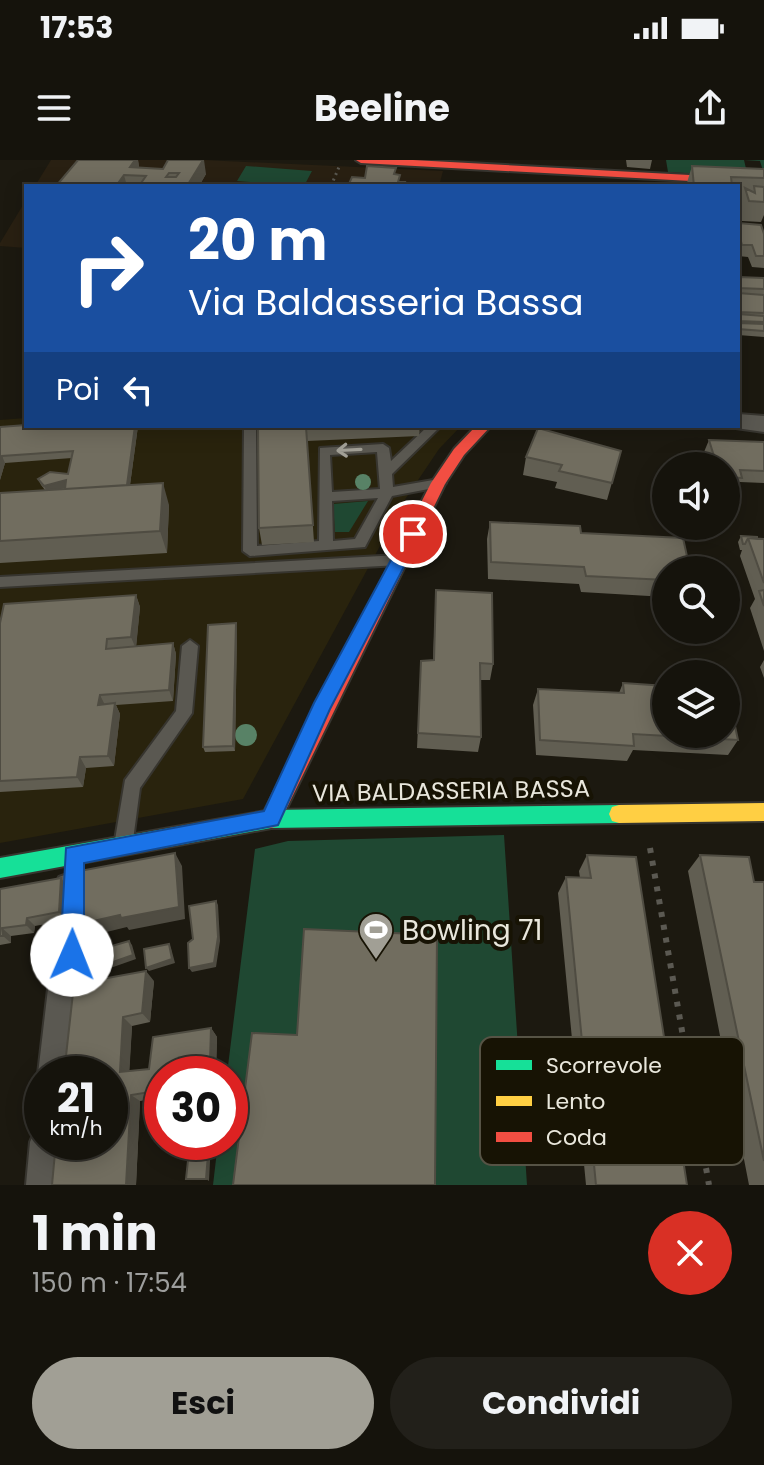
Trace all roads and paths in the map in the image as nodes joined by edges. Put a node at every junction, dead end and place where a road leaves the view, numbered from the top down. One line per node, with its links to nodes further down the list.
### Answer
1 (361, 160): 3 (street)
2 (338, 168): 4 (path)
3 (764, 182)
4 (332, 184)
5 (740, 422): 6 (street)
6 (764, 424)
7 (250, 428): 14 (lane)
8 (433, 428): 10 (lane)
9 (482, 428): 11 (street)
10 (385, 473): 12 (lane); 13 (lane, one-way to 13)
11 (440, 482): 12 (lane); 15 (street)
12 (387, 493): 13 (lane); 14 (lane)
13 (325, 497): 14 (lane)
14 (326, 546)
15 (399, 560): 16 (lane); 20 (street)
16 (0, 582)
17 (190, 646): 21 (lane)
18 (644, 811): 19 (street, VIA BALDASSERIA BASSA); 20 (street, VIA BALDASSERIA BASSA); 24 (path)
19 (764, 812)
20 (271, 819): 21 (street, VIA BALDASSERIA BASSA)
21 (124, 846): 22 (street, VIA BALDASSERIA BASSA)
22 (74, 855): 23 (street, VIA BALDASSERIA BASSA); 25 (street)
23 (0, 868)
24 (683, 1037)
25 (62, 1056)
26 (52, 1160): 28 (street)
27 (706, 1165): 29 (path)
28 (50, 1185)
29 (709, 1185)

